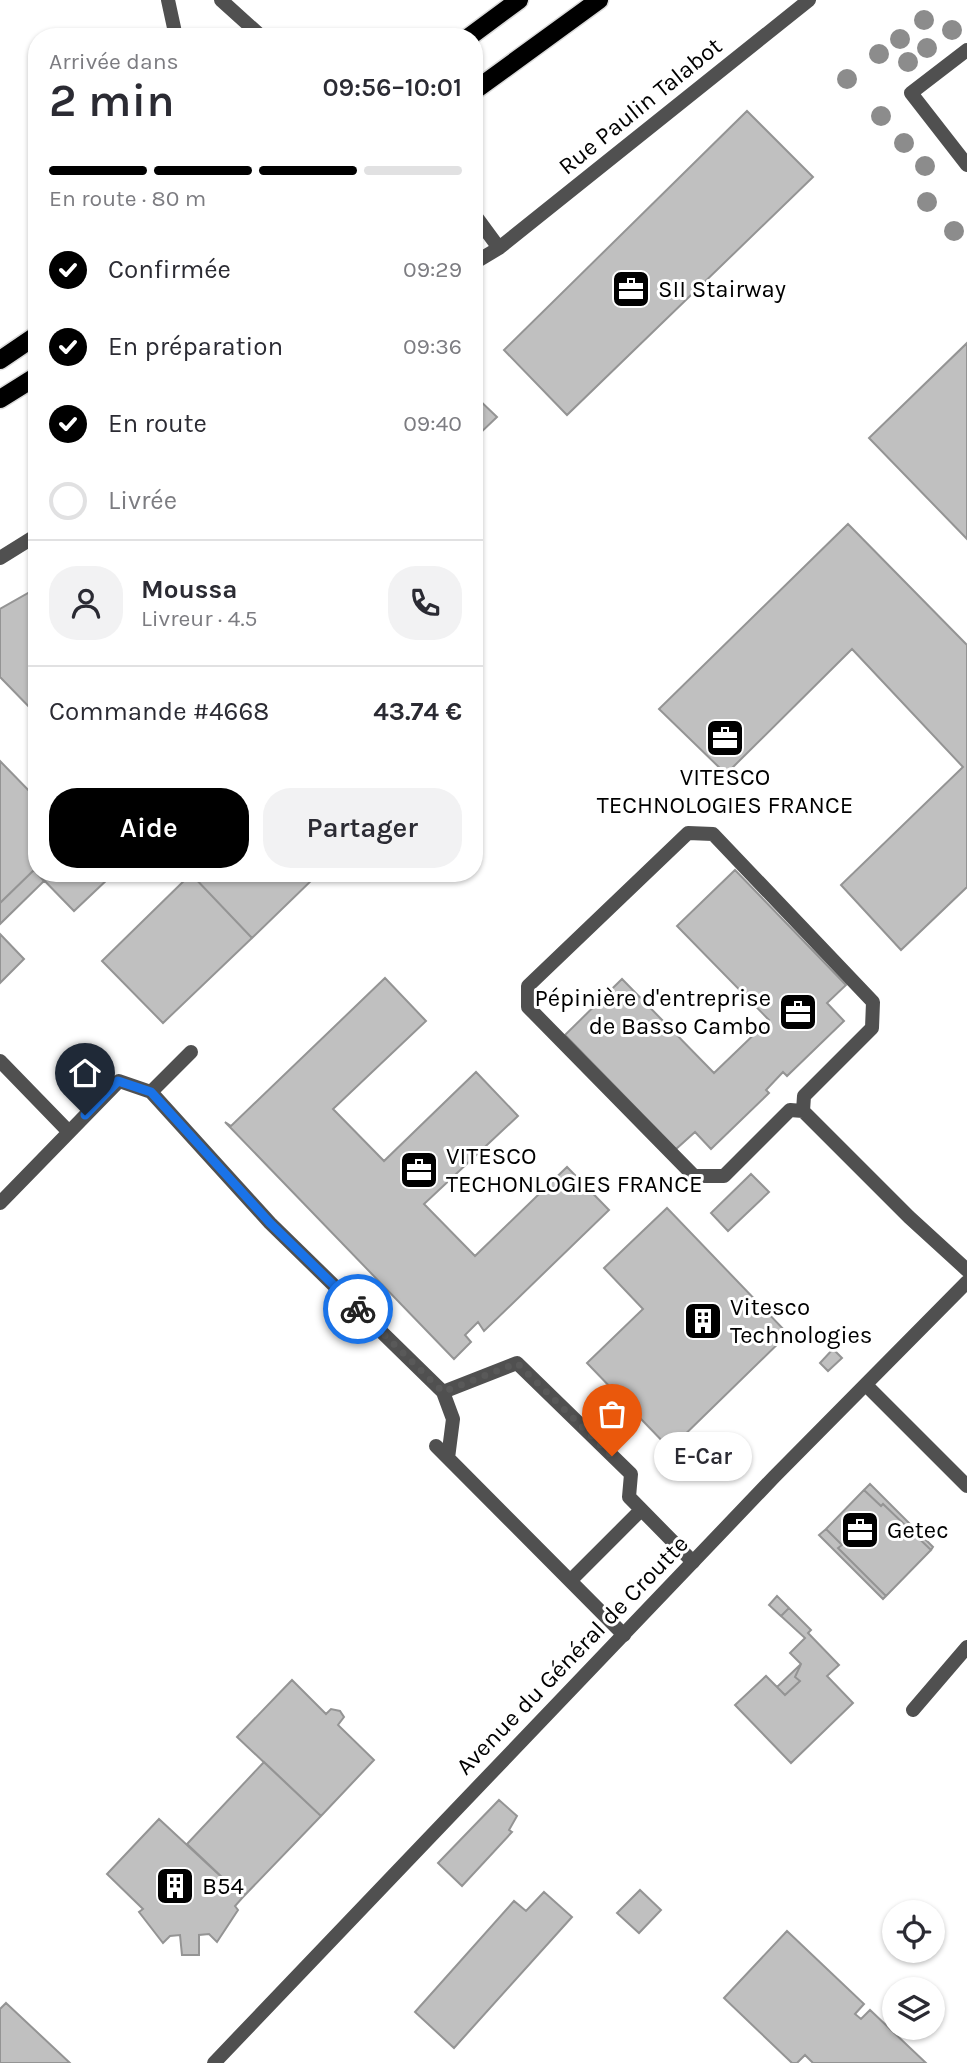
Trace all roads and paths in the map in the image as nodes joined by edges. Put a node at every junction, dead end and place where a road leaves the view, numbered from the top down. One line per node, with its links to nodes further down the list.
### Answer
1 (168, 0): 6 (street)
2 (221, 0): 7 (street)
3 (519, 0): 8 (main road)
4 (599, 0): 10 (main road)
5 (809, 0): 13 (street, Rue Paulin Talabot)
6 (174, 28)
7 (252, 28)
8 (481, 28)
9 (967, 50): 11 (street)
10 (483, 84)
11 (967, 164)
12 (483, 226): 13 (street)
13 (499, 248): 14 (street, Rue Paulin Talabot)
14 (483, 258)
15 (28, 341): 16 (main road)
16 (0, 360)
17 (28, 382): 18 (main road)
18 (0, 399)
19 (28, 541): 20 (street)
20 (0, 558)
21 (191, 1052): 23 (street)
22 (0, 1061): 25 (street)
23 (151, 1092): 25 (street); 30 (street)
24 (803, 1111): 24 (street); 27 (street)
25 (69, 1132): 26 (street)
26 (0, 1203)
27 (967, 1270)
28 (967, 1282): 29 (street, Avenue du Général de Croutte)
29 (866, 1385): 33 (street); 35 (street, Avenue du Général de Croutte)
30 (443, 1392): 32 (street); 34 (street)
31 (436, 1446): 32 (street)
32 (448, 1458): 36 (street)
33 (967, 1486)
34 (641, 1510): 35 (street); 36 (street)
35 (693, 1562): 37 (street, Avenue du Général de Croutte)
36 (571, 1580): 37 (street)
37 (624, 1635): 40 (street, Avenue du Général de Croutte)
38 (967, 1647): 39 (street)
39 (912, 1710)
40 (214, 2063)

